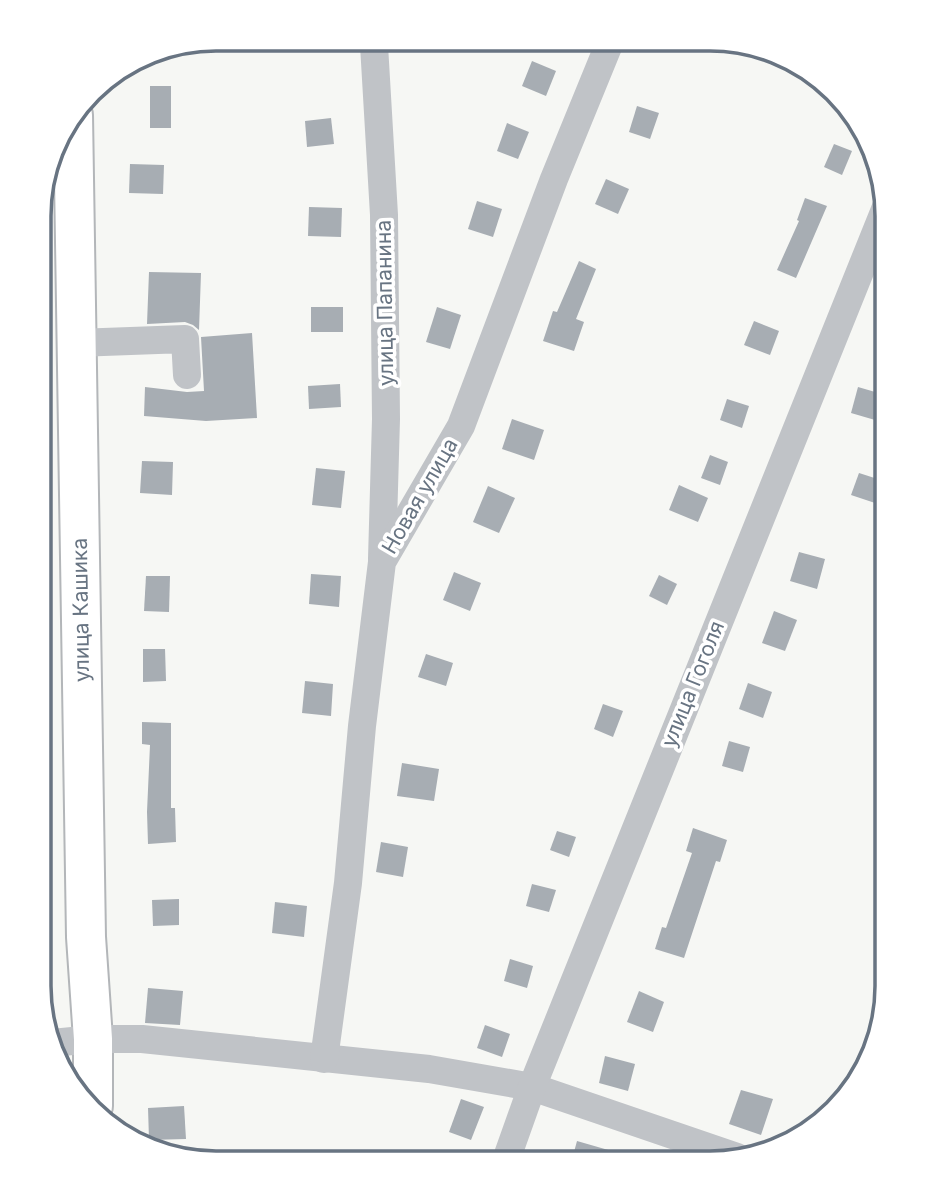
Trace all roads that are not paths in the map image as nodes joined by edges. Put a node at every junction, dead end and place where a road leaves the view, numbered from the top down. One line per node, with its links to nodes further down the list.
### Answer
1 (374, 51): 7 (street, улица Папанина)
2 (606, 51): 7 (street, Новая улица)
3 (73, 133): 5 (highway, улица Кашика)
4 (875, 234): 11 (street, улица Гоголя)
5 (76, 344): 6 (street); 8 (highway, улица Кашика)
6 (187, 375)
7 (382, 562): 10 (street, Новая улица)
8 (93, 1039): 9 (street); 10 (street); 12 (highway, улица Кашика)
9 (61, 1042)
10 (324, 1059): 11 (street)
11 (531, 1087): 13 (street, улица Гоголя); 14 (street)
12 (93, 1096)
13 (509, 1151)
14 (719, 1151)

